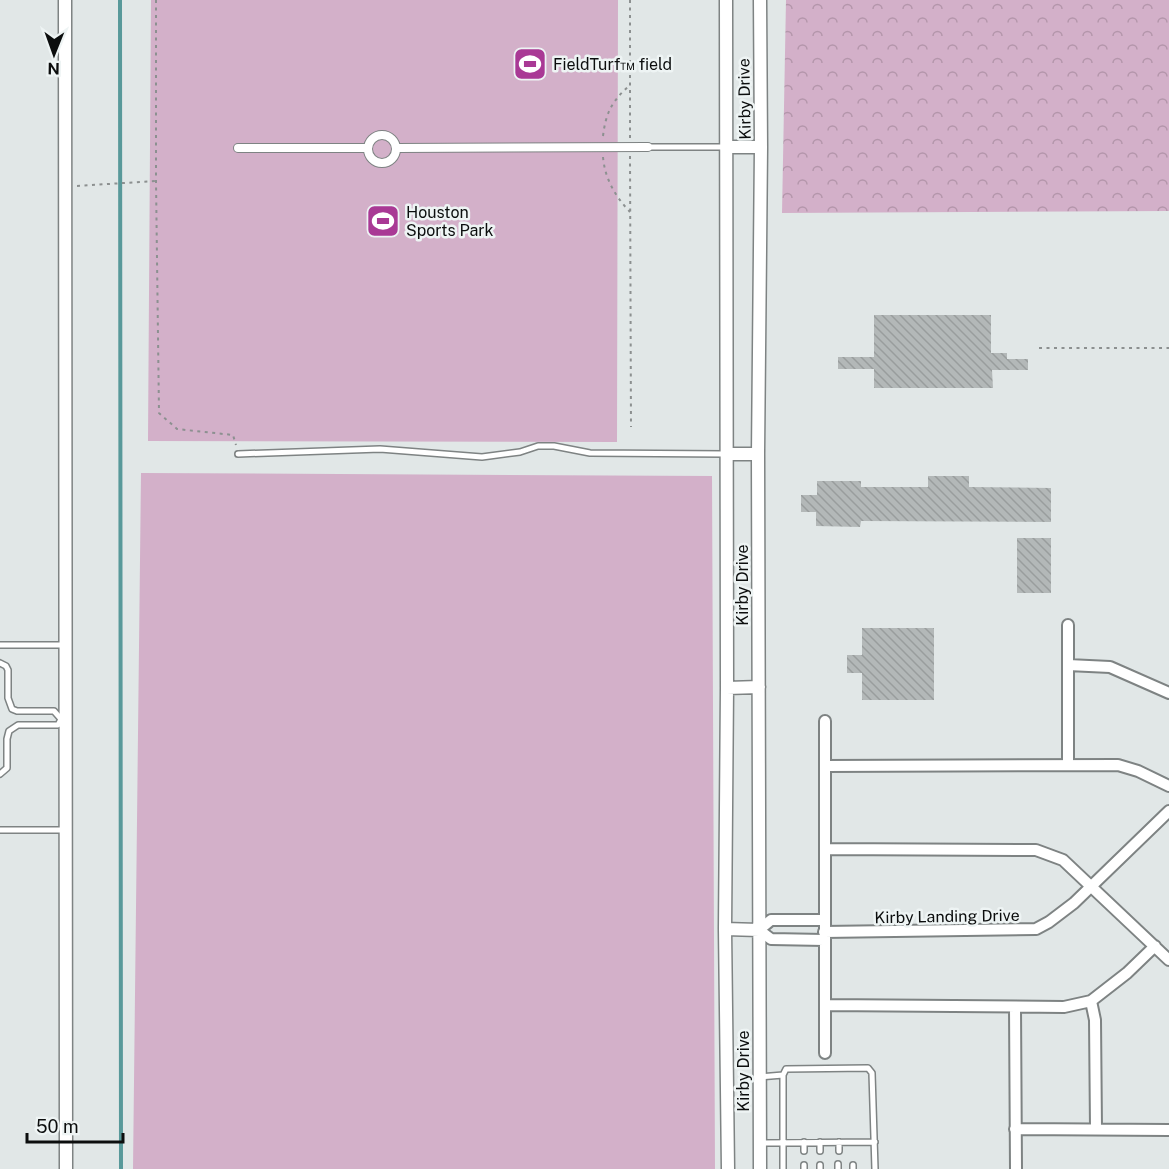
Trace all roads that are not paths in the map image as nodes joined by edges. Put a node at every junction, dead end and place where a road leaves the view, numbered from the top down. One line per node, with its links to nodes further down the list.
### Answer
1 (65, 0): 15 (street)
2 (726, 0): 5 (street, Kirby Drive)
3 (760, 0): 6 (street, Kirby Drive)
4 (648, 147): 5 (lane); 9 (street)
5 (726, 147): 6 (street); 11 (street, Kirby Drive)
6 (761, 147): 12 (street, Kirby Drive)
7 (238, 148): 8 (street)
8 (368, 148): 9 (street); 9 (street)
9 (397, 148)
10 (238, 454): 11 (lane)
11 (727, 454): 12 (street); 19 (street, Kirby Drive)
12 (758, 454): 18 (street, Kirby Drive)
13 (1068, 625): 17 (street)
14 (0, 645): 15 (lane)
15 (65, 645): 21 (street)
16 (0, 663): 21 (lane)
17 (1068, 665): 20 (street); 23 (street)
18 (759, 687): 19 (street); 34 (street, Kirby Drive)
19 (727, 688): 33 (street, Kirby Drive)
20 (1169, 693)
21 (63, 719): 25 (lane); 29 (street)
22 (825, 722): 24 (street)
23 (1068, 765): 24 (street); 26 (street)
24 (825, 766): 30 (street)
25 (0, 774)
26 (1169, 786)
27 (1169, 811): 31 (street, Kirby Landing Drive)
28 (0, 830): 29 (lane)
29 (65, 830): 58 (street)
30 (825, 849): 31 (street); 32 (street)
31 (1091, 886): 35 (street, Kirby Landing Drive); 36 (street)
32 (825, 920): 34 (street); 35 (street)
33 (726, 929): 34 (street); 59 (street, Kirby Drive)
34 (759, 930): 35 (street, Kirby Landing Drive); 43 (street, Kirby Drive)
35 (824, 936): 39 (street)
36 (1155, 946): 37 (street); 38 (street)
37 (1169, 960)
38 (1090, 1001): 40 (street); 45 (street)
39 (825, 1005): 40 (street); 41 (street)
40 (1015, 1007): 44 (street)
41 (825, 1053)
42 (783, 1075): 43 (lane); 47 (lane); 53 (lane)
43 (759, 1077): 52 (street, Kirby Drive)
44 (1016, 1129): 45 (street); 63 (street)
45 (1096, 1129): 46 (street)
46 (1169, 1130)
47 (783, 1142): 48 (lane); 52 (lane); 61 (lane)
48 (804, 1142): 49 (lane); 54 (lane)
49 (820, 1142): 50 (lane); 55 (lane)
50 (839, 1142): 51 (lane); 56 (lane)
51 (854, 1142): 53 (lane); 57 (lane)
52 (760, 1143): 60 (street, Kirby Drive)
53 (875, 1143): 62 (lane)
54 (804, 1151)
55 (820, 1151)
56 (839, 1151)
57 (854, 1151)
58 (66, 1169)
59 (728, 1169)
60 (760, 1169)
61 (783, 1169)
62 (875, 1169)
63 (1016, 1169)

